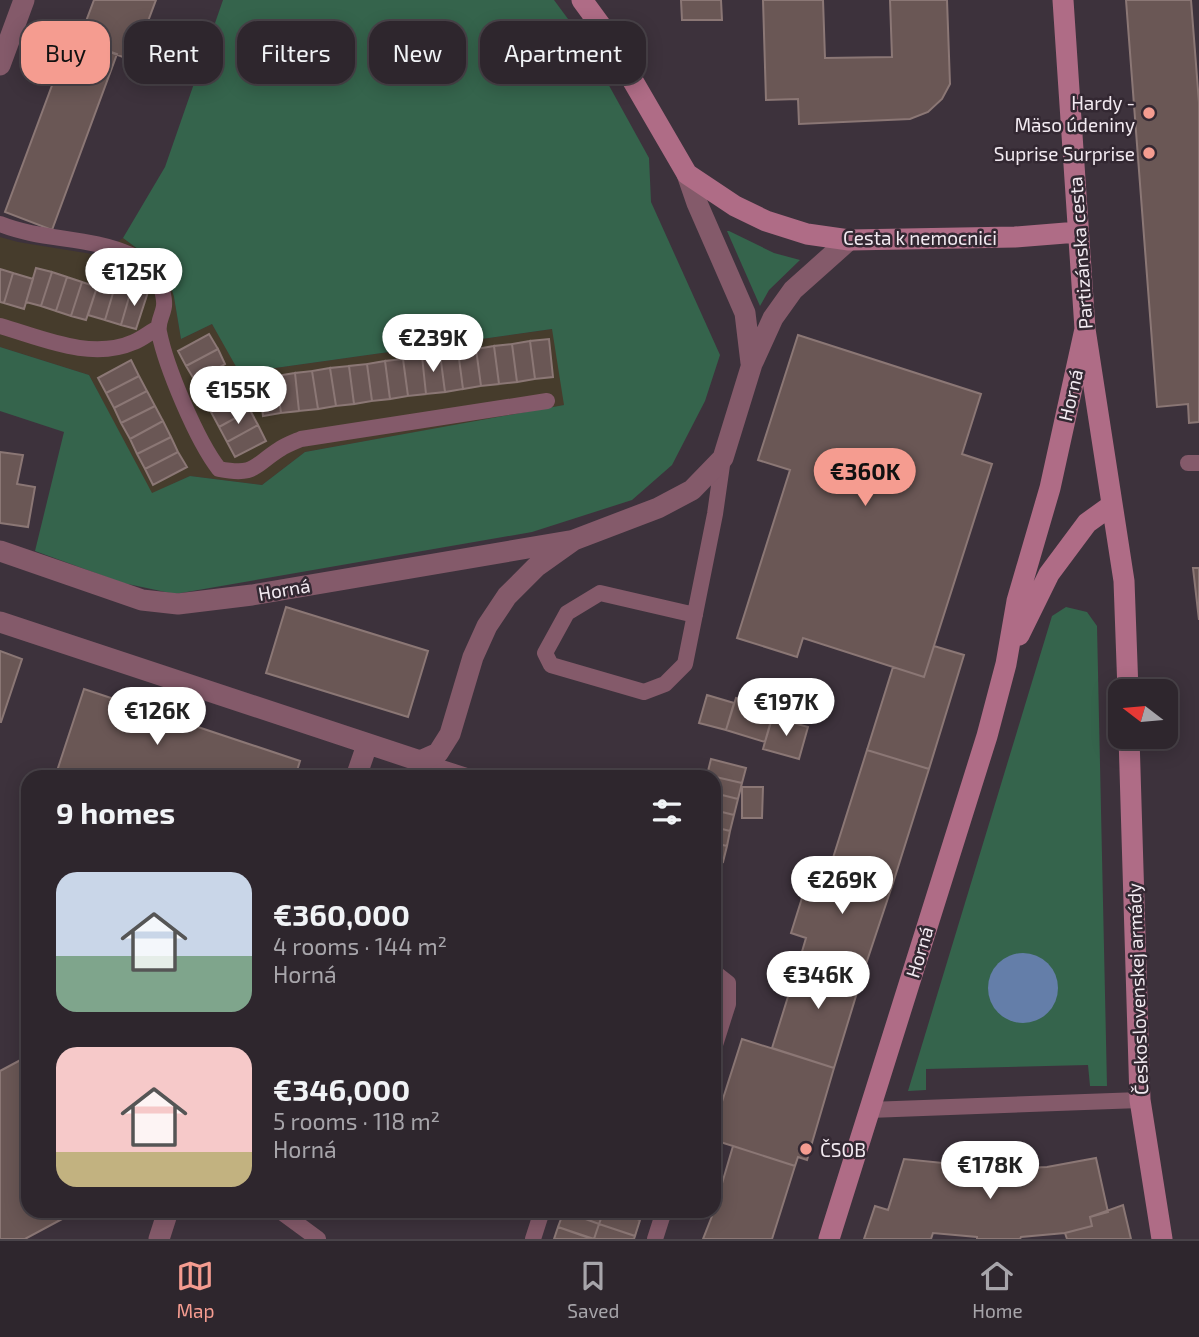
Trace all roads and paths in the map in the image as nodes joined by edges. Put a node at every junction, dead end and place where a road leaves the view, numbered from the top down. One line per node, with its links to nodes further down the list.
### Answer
1 (24, 0): 4 (street)
2 (582, 0): 5 (street, Cesta k nemocnici)
3 (1063, 0): 7 (street, Partizánska cesta)
4 (0, 65)
5 (687, 174): 8 (street, Cesta k nemocnici); 12 (street, Horná)
6 (0, 224): 10 (lane)
7 (1078, 232): 8 (street, Cesta k nemocnici); 11 (street, Partizánska cesta)
8 (849, 240): 12 (street, Horná)
9 (0, 326): 10 (lane)
10 (158, 328): 13 (lane)
11 (1085, 329): 15 (street, Partizánska cesta); 20 (street, Horná)
12 (752, 364): 14 (street, Horná)
13 (547, 401)
14 (723, 458): 16 (street, Horná); 18 (lane)
15 (1112, 505): 20 (street, Horná); 21 (street)
16 (573, 540): 17 (street, Horná); 24 (street, Horná)
17 (0, 551)
18 (695, 615): 18 (lane)
19 (0, 622): 22 (street)
20 (1006, 664): 30 (street, Horná)
21 (1128, 679)
22 (367, 744): 24 (street); 25 (street)
23 (1129, 749): 29 (street, Československej armády)
24 (420, 761): 26 (lane)
25 (358, 770)
26 (448, 770)
27 (721, 978): 28 (lane)
28 (721, 1026)
29 (1140, 1100): 30 (lane); 40 (street, Československej armády)
30 (869, 1110): 39 (street, Horná)
31 (166, 1218): 35 (street)
32 (290, 1218): 36 (lane)
33 (540, 1218): 37 (lane)
34 (662, 1218): 38 (lane)
35 (159, 1239)
36 (318, 1239)
37 (533, 1239)
38 (655, 1239)
39 (829, 1239)
40 (1163, 1239)

